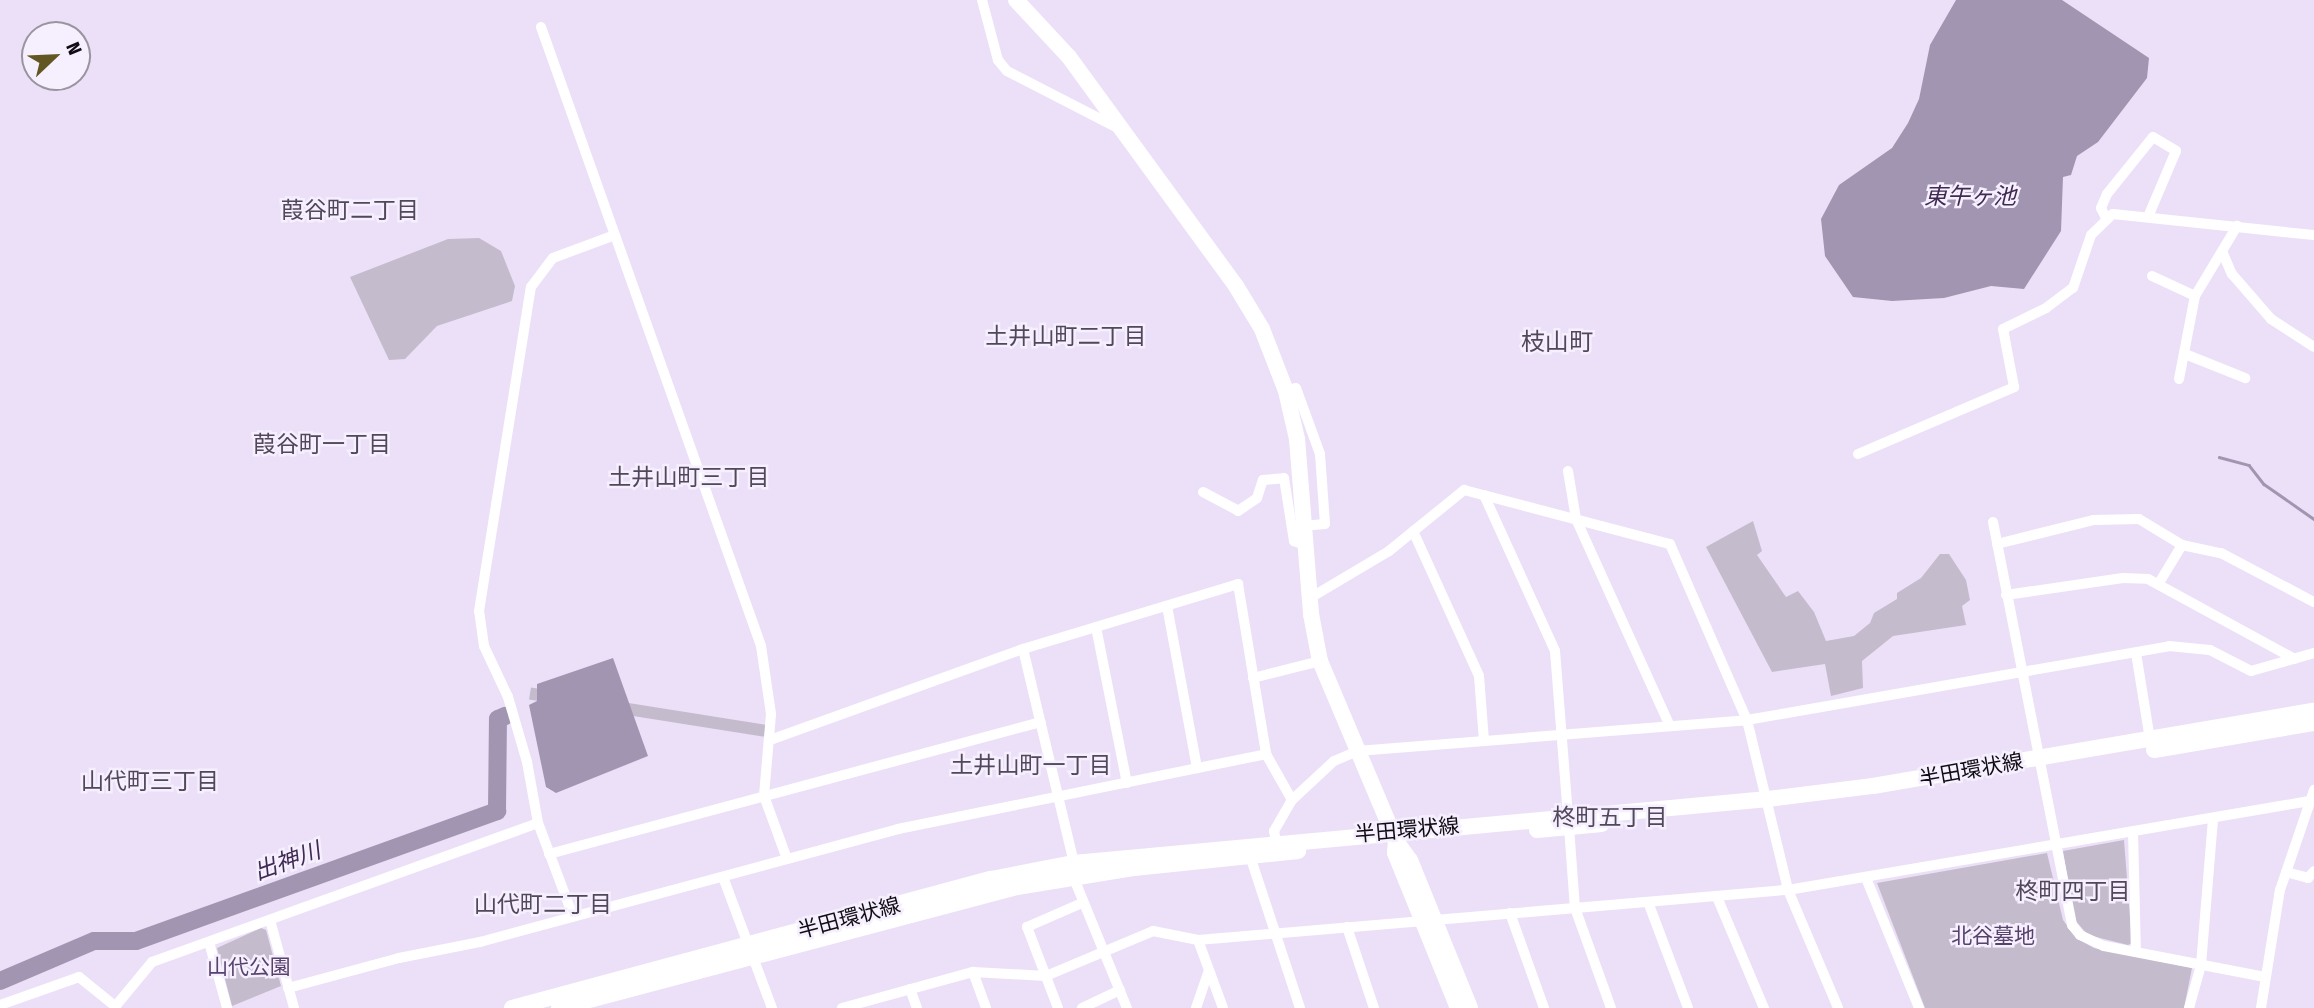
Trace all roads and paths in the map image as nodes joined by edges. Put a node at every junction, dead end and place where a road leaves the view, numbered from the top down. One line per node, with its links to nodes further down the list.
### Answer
1 (982, 0): 4 (street)
2 (1016, 0): 4 (main road)
3 (541, 27): 8 (street)
4 (1122, 130): 25 (main road)
5 (2148, 217): 6 (street); 6 (street); 7 (street)
6 (2106, 218): 17 (street)
7 (2237, 226): 9 (street); 10 (street)
8 (615, 235): 47 (street); 62 (street)
9 (2314, 236)
10 (2222, 251): 12 (street); 13 (street)
11 (2152, 275): 12 (street)
12 (2195, 296): 14 (street)
13 (2314, 346)
14 (2185, 354): 15 (street); 16 (street)
15 (2245, 378)
16 (2179, 379)
17 (1858, 454)
18 (1569, 471): 21 (street)
19 (1203, 492): 25 (street)
20 (1484, 495): 21 (street); 23 (street); 45 (street)
21 (1576, 519): 41 (street); 44 (street)
22 (1993, 522): 24 (street)
23 (1413, 531): 29 (street); 48 (street)
24 (1997, 544): 26 (street); 28 (street)
25 (1305, 545): 29 (main road)
26 (2182, 545): 27 (street); 30 (street)
27 (2159, 583): 28 (street); 36 (street)
28 (2007, 595): 38 (street)
29 (1310, 598): 37 (main road)
30 (2314, 602)
31 (1167, 606): 32 (street); 39 (street); 52 (street)
32 (1096, 626): 33 (street); 53 (street)
33 (1023, 649): 42 (street); 47 (street)
34 (2136, 653): 36 (street); 38 (street); 46 (street)
35 (2314, 653): 36 (street)
36 (2295, 659)
37 (1320, 661): 39 (street); 49 (main road)
38 (2021, 673): 41 (street); 51 (street)
39 (1253, 678): 50 (street)
40 (2314, 710): 46 (main road, 半田環状線)
41 (1747, 720): 44 (street); 59 (street)
42 (1041, 722): 55 (street); 56 (street)
43 (2314, 723): 51 (main road, 半田環状線)
44 (1670, 726): 45 (street)
45 (1562, 735): 48 (street); 61 (street)
46 (2150, 739): 51 (main road, 半田環状線)
47 (769, 740): 55 (street)
48 (1484, 741): 49 (street)
49 (1357, 751): 57 (street); 64 (main road)
50 (1266, 754): 52 (street); 57 (street)
51 (2038, 764): 59 (main road, 半田環状線); 66 (street)
52 (1197, 768): 53 (street)
53 (1128, 783): 56 (street)
54 (2314, 790): 58 (street)
55 (764, 796): 67 (street); 69 (street)
56 (1058, 798): 69 (street); 70 (street)
57 (1292, 800): 65 (street)
58 (2309, 802): 60 (street); 72 (street)
59 (1769, 804): 61 (main road, 半田環状線); 75 (street)
60 (2213, 818): 63 (street); 91 (street)
61 (1568, 821): 64 (main road, 半田環状線); 79 (street)
62 (538, 823): 67 (street); 82 (street)
63 (2133, 832): 66 (street); 89 (street)
64 (1394, 836): 65 (main road, 半田環状線); 68 (main road, 半田環状線); 83 (main road)
65 (1276, 842): 70 (main road, 半田環状線)
66 (2053, 845): 74 (street); 89 (street)
67 (549, 854): 81 (street)
68 (1250, 856): 70 (main road, 半田環状線); 85 (street)
69 (787, 859): 73 (street)
70 (1074, 870): 78 (street); 88 (main road, 半田環状線)
71 (2314, 871): 72 (street)
72 (2286, 872): 95 (street)
73 (723, 877): 81 (street); 88 (street)
74 (1867, 878): 75 (street); 123 (street)
75 (1788, 890): 76 (street); 122 (street)
76 (1717, 897): 77 (street); 121 (street)
77 (1648, 902): 79 (street); 120 (street)
78 (1082, 903): 90 (street); 94 (street)
79 (1575, 908): 80 (street); 119 (street)
80 (1510, 913): 83 (street); 118 (street)
81 (573, 916): 96 (street)
82 (270, 920): 87 (street); 96 (street)
83 (1429, 920): 84 (street); 116 (main road); 117 (main road)
84 (1347, 927): 85 (street); 115 (street)
85 (1276, 933): 86 (street); 114 (street)
86 (1198, 940): 90 (street); 92 (street)
87 (209, 942): 100 (street); 102 (street)
88 (751, 950): 104 (main road, 半田環状線); 105 (main road, 半田環状線); 106 (street)
89 (2136, 952): 91 (street)
90 (1103, 953): 94 (street); 98 (street)
91 (2202, 965): 95 (street); 124 (street)
92 (1209, 971): 112 (street); 113 (street)
93 (973, 972): 94 (street); 97 (street); 108 (street)
94 (1046, 976): 109 (street)
95 (2265, 977): 125 (street)
96 (288, 988): 103 (street)
97 (910, 989): 101 (street); 107 (street)
98 (1120, 990): 110 (street); 111 (street)
99 (0, 1005): 100 (street)
100 (115, 1007)
101 (846, 1007)
102 (227, 1008)
103 (294, 1008)
104 (512, 1008)
105 (559, 1008)
106 (772, 1008)
107 (918, 1008)
108 (986, 1008)
109 (1058, 1008)
110 (1082, 1008)
111 (1127, 1008)
112 (1196, 1008)
113 (1223, 1008)
114 (1300, 1008)
115 (1374, 1008)
116 (1458, 1008)
117 (1470, 1008)
118 (1545, 1008)
119 (1611, 1008)
120 (1688, 1008)
121 (1764, 1008)
122 (1838, 1008)
123 (1919, 1008)
124 (2189, 1008)
125 (2261, 1008)

